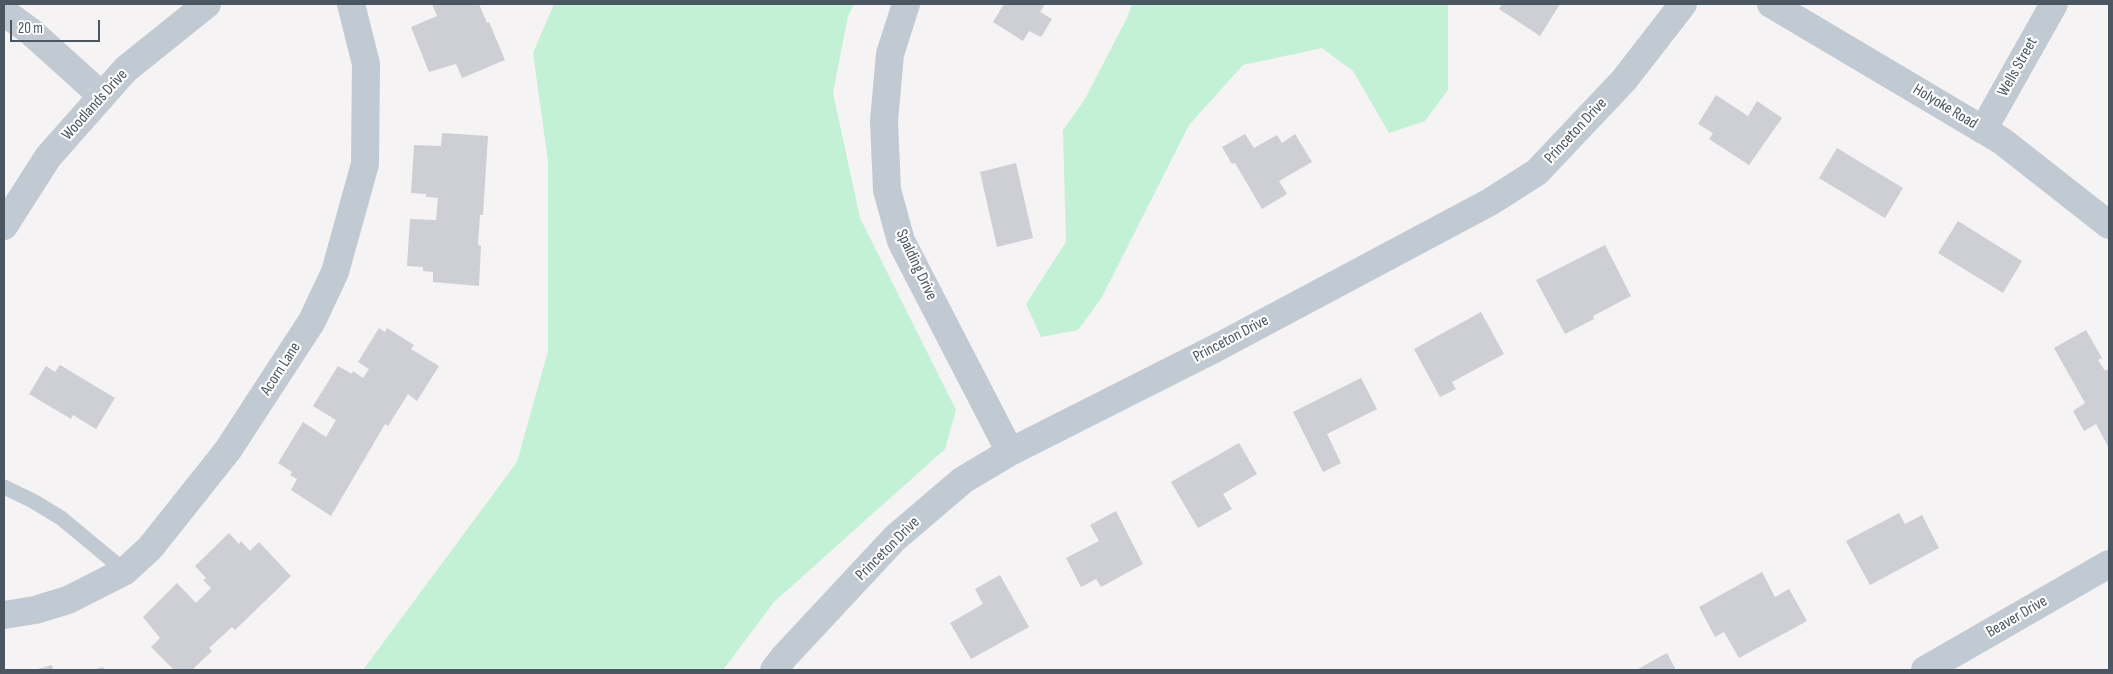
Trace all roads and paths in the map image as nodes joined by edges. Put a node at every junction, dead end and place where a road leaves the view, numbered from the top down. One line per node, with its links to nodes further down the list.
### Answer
1 (207, 4): 8 (street, Woodlands Drive)
2 (351, 4): 15 (street, Acorn Lane)
3 (906, 4): 12 (street, Spalding Drive)
4 (1682, 4): 12 (street, Princeton Drive)
5 (1771, 4): 9 (street, Holyoke Road)
6 (2054, 4): 9 (street, Wells Street)
7 (4, 12): 8 (street)
8 (102, 96): 11 (street, Woodlands Drive)
9 (1983, 130): 10 (street, Holyoke Road)
10 (2109, 225)
11 (4, 226)
12 (1010, 452): 17 (street, Princeton Drive)
13 (4, 487): 15 (lane)
14 (2109, 564): 18 (street, Beaver Drive)
15 (126, 571): 16 (street, Acorn Lane)
16 (4, 615)
17 (774, 670)
18 (1925, 670)

